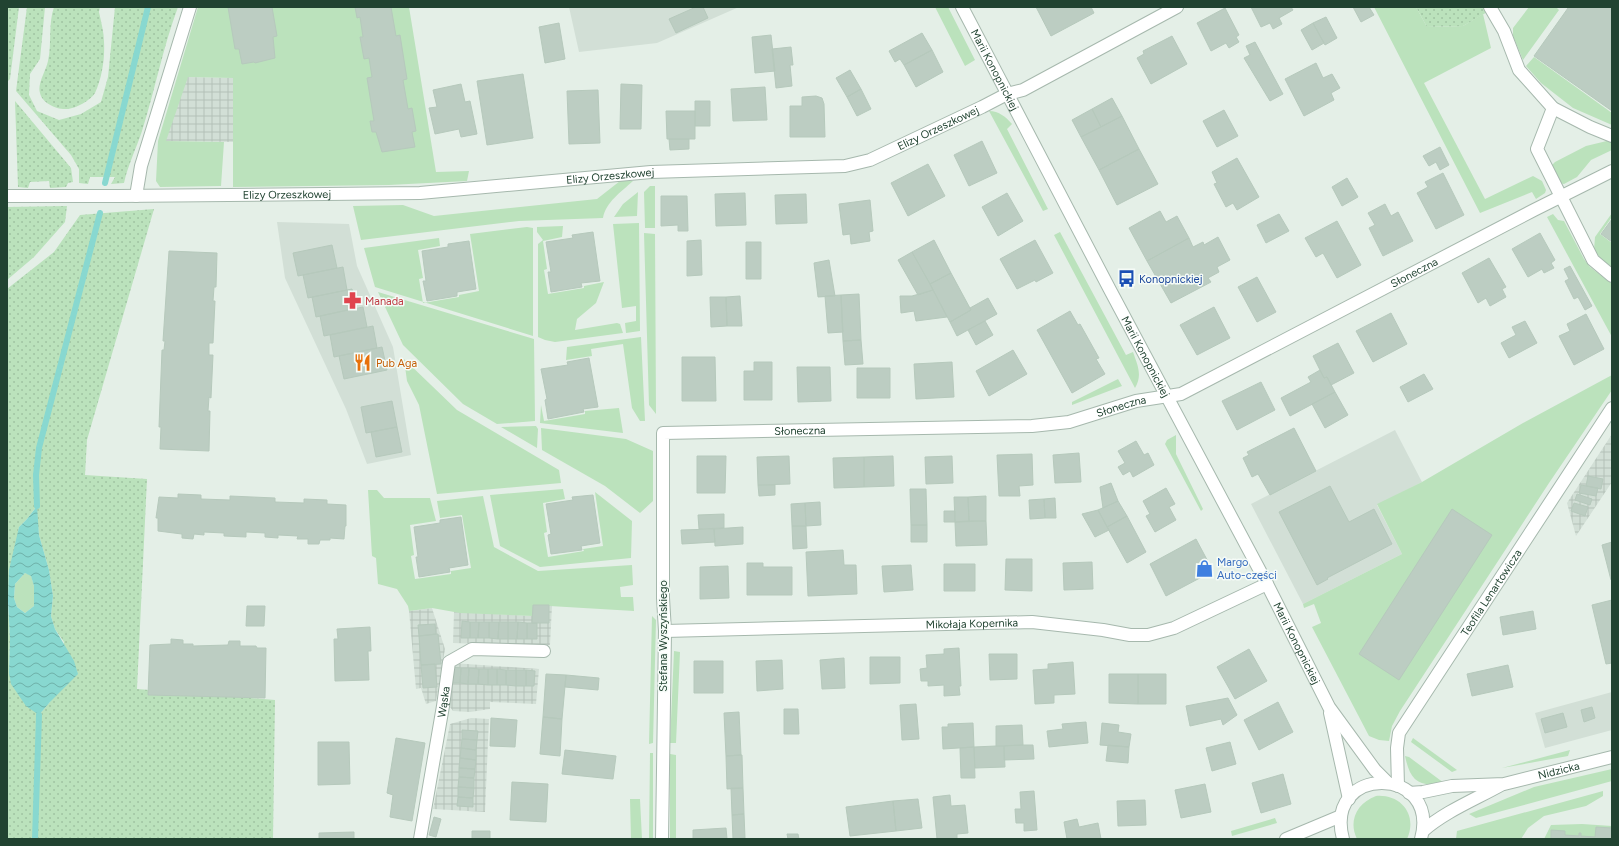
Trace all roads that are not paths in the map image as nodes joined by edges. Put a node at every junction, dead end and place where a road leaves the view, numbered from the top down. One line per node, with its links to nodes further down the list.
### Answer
1 (190, 7): 10 (street)
2 (962, 7): 5 (street, Marii Konopnickiej)
3 (1177, 7): 5 (street, Elizy Orzeszkowej)
4 (1490, 7): 6 (street)
5 (1007, 94): 10 (street, Elizy Orzeszkowej); 13 (street, Marii Konopnickiej)
6 (1553, 108): 7 (street); 11 (street)
7 (1612, 136)
8 (1612, 171): 11 (street, Słoneczna)
9 (7, 196): 10 (street, Elizy Orzeszkowej)
10 (136, 196)
11 (1561, 196): 12 (street); 13 (street, Słoneczna)
12 (1612, 276)
13 (1166, 395): 15 (street, Słoneczna); 16 (street, Marii Konopnickiej)
14 (1612, 408): 21 (street, Teofila Lenartowicza)
15 (663, 433): 17 (street, Stefana Wyszyńskiego)
16 (1267, 584): 17 (street, Mikołaja Kopernika); 19 (street, Marii Konopnickiej)
17 (665, 631): 28 (street, Stefana Wyszyńskiego)
18 (544, 651): 27 (street, Wąska)
19 (1329, 708): 21 (street); 24 (street)
20 (1612, 756): 22 (street, Nidzicka)
21 (1393, 784): 23 (street); 24 (street)
22 (1504, 784): 23 (street); 26 (street)
23 (1409, 793): 26 (street)
24 (1349, 798): 25 (street)
25 (1341, 816): 29 (street); 30 (street)
26 (1422, 835)
27 (420, 839)
28 (662, 839)
29 (1286, 839)
30 (1343, 839)

